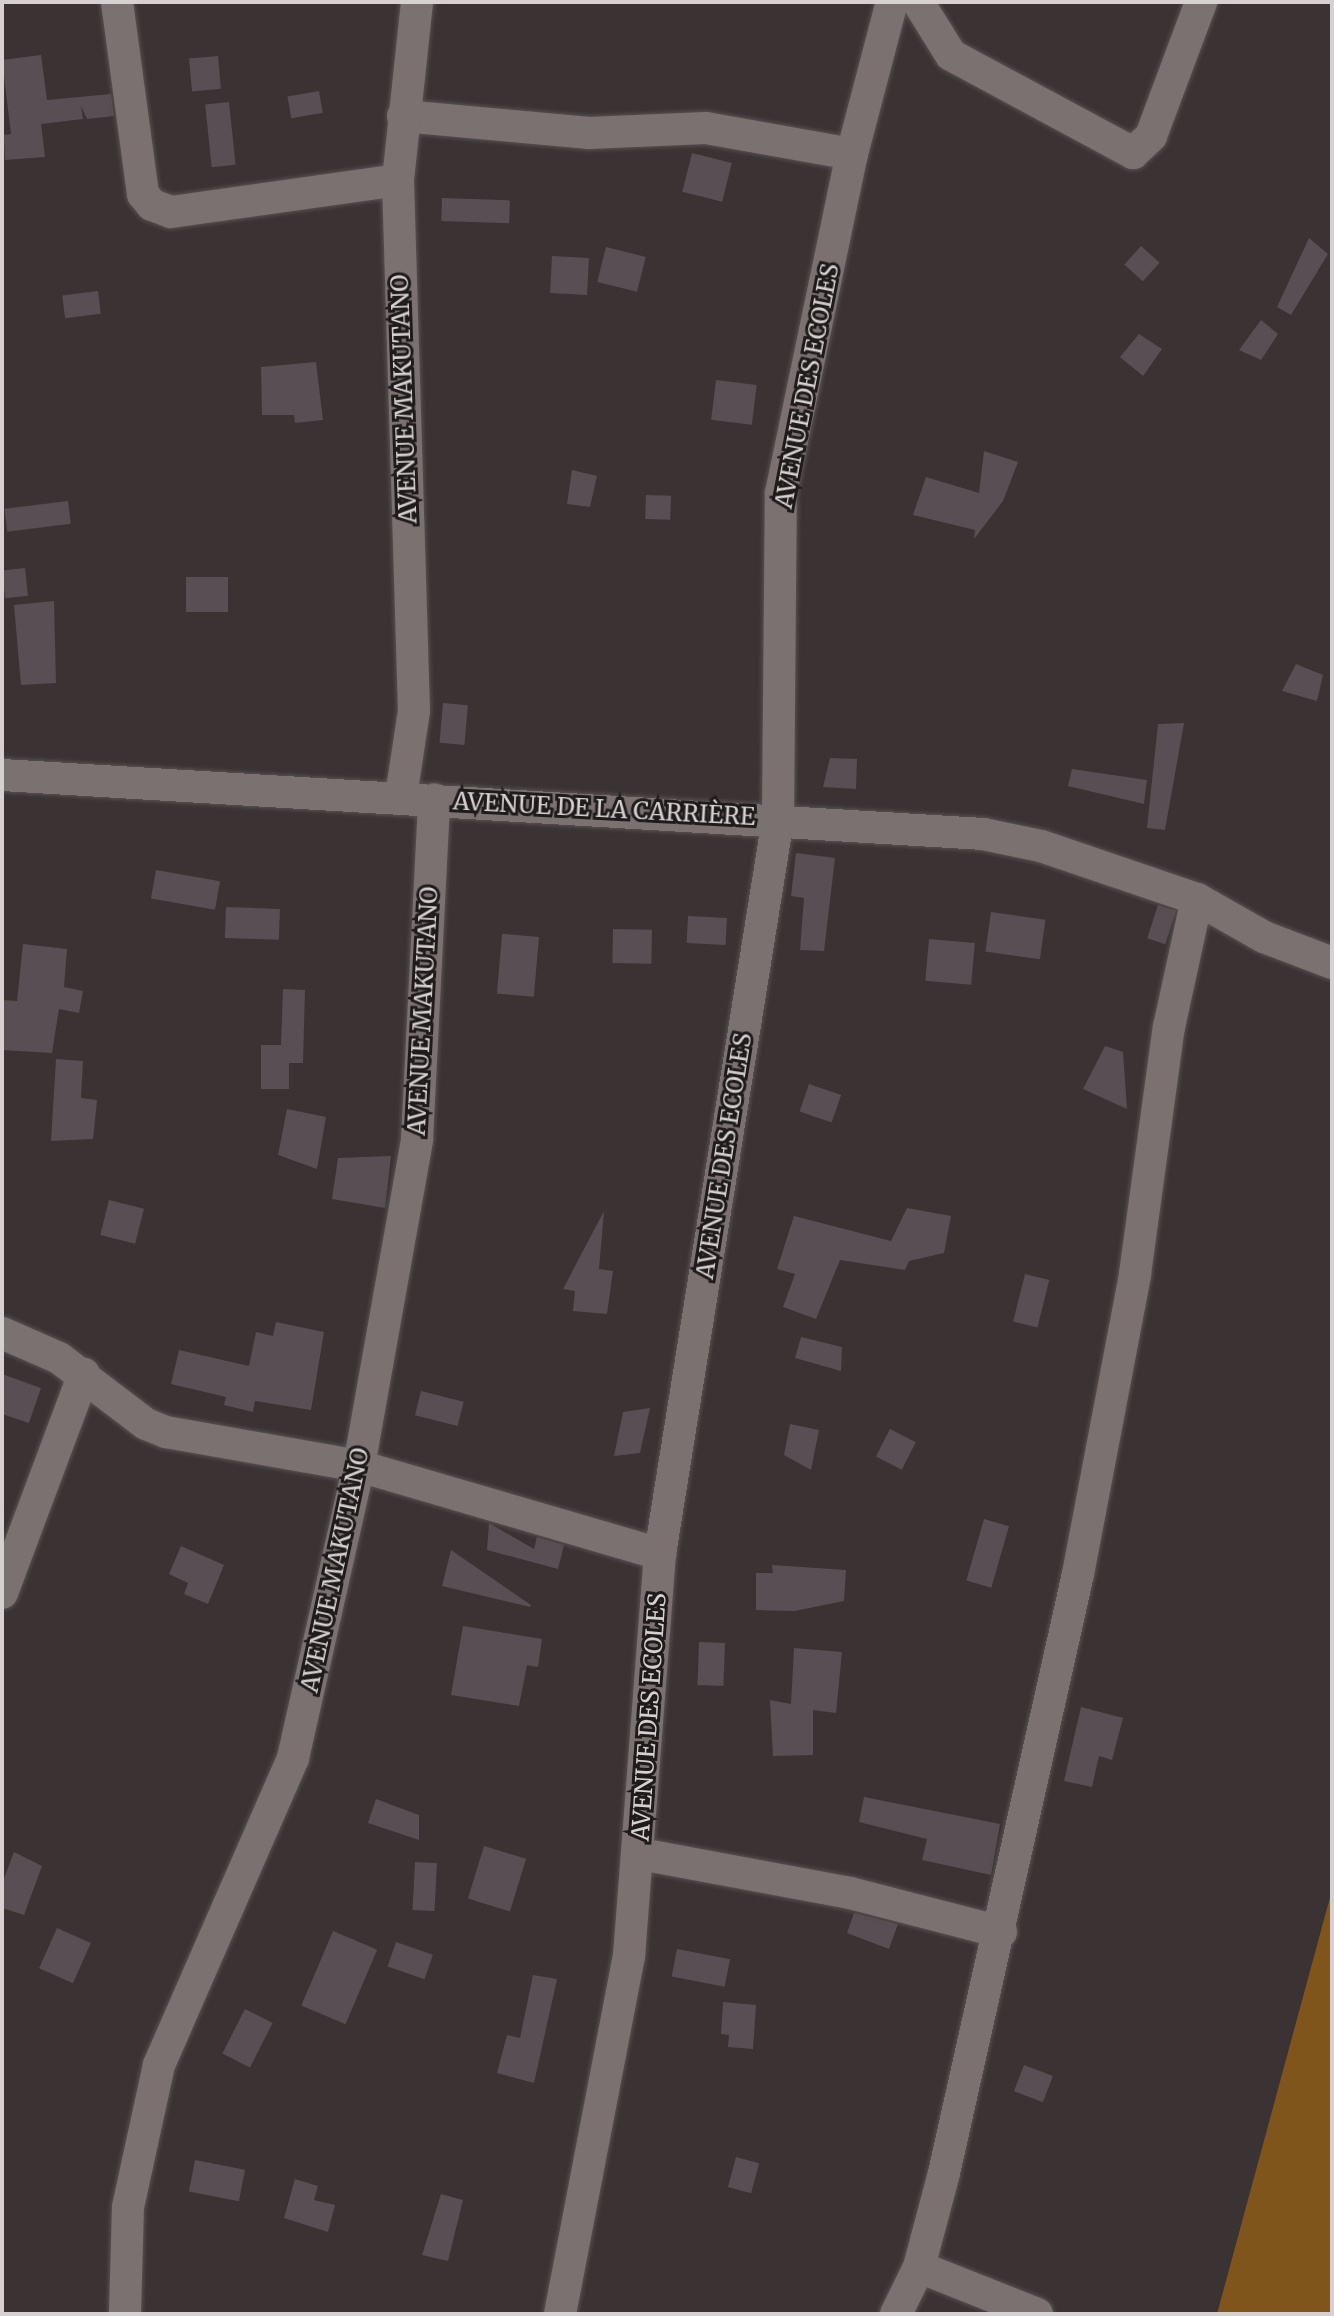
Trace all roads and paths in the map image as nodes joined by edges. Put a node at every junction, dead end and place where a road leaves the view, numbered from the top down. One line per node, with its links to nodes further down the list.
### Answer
1 (117, 2): 8 (street)
2 (417, 2): 6 (street, AVENUE MAKUTANO)
3 (892, 2): 7 (street, AVENUE DES ECOLES)
4 (918, 2): 5 (street)
5 (1201, 2)
6 (402, 116): 7 (street); 8 (street, AVENUE MAKUTANO)
7 (852, 154): 12 (street, AVENUE DES ECOLES)
8 (398, 180): 10 (street, AVENUE MAKUTANO)
9 (2, 775): 10 (street, AVENUE DE LA CARRIÈRE)
10 (401, 796): 11 (street, AVENUE DE LA CARRIÈRE)
11 (434, 799): 12 (street, AVENUE DE LA CARRIÈRE); 17 (street, AVENUE MAKUTANO)
12 (778, 819): 13 (street, AVENUE DE LA CARRIÈRE); 18 (street, AVENUE DES ECOLES)
13 (1197, 899): 14 (street, AVENUE DE LA CARRIÈRE); 21 (street)
14 (1332, 963)
15 (2, 1333): 16 (street)
16 (84, 1374): 17 (street); 19 (street)
17 (359, 1466): 18 (street); 23 (street, AVENUE MAKUTANO)
18 (660, 1554): 20 (street, AVENUE DES ECOLES)
19 (2, 1593)
20 (640, 1854): 21 (street); 24 (street, AVENUE DES ECOLES)
21 (1001, 1932): 22 (street)
22 (919, 2267): 25 (street); 26 (street)
23 (125, 2314)
24 (560, 2314)
25 (896, 2314)
26 (1037, 2314)

